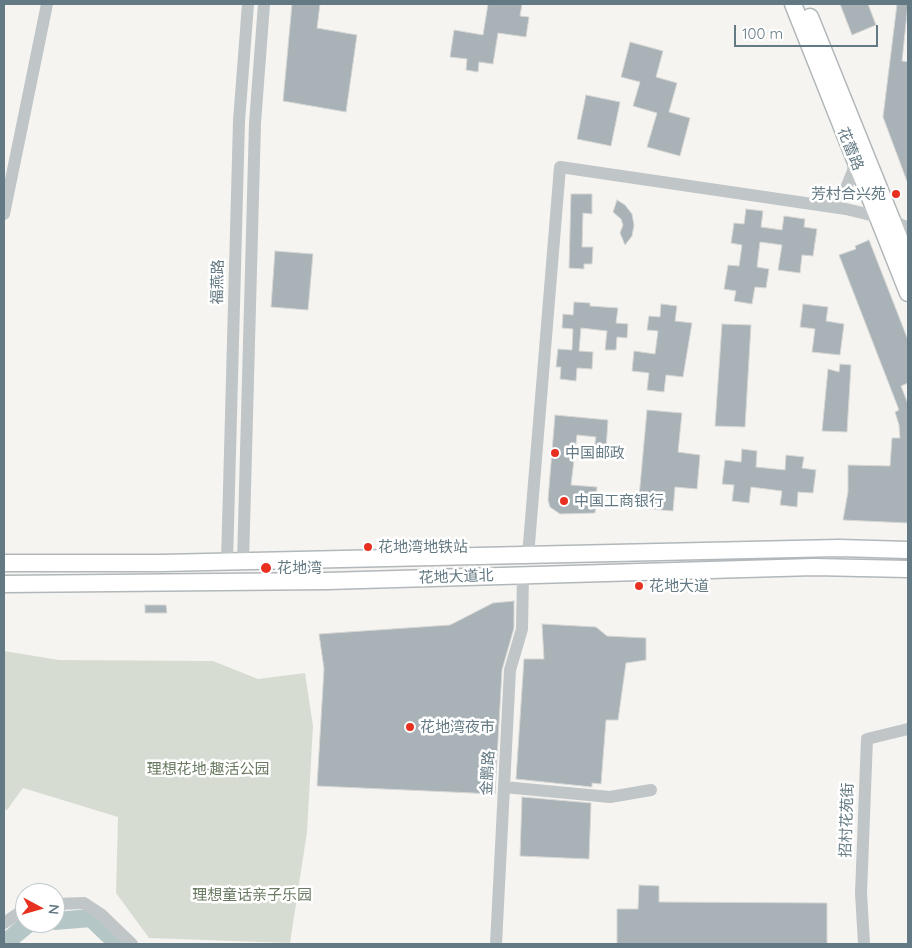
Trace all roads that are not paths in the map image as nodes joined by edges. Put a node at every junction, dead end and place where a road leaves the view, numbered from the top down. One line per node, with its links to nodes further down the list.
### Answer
1 (47, 4): 8 (street)
2 (248, 4): 15 (street, 福燕路)
3 (264, 4): 15 (street)
4 (792, 4): 6 (main road, 花蕾路)
5 (804, 4): 9 (main road, 花蕾路)
6 (854, 159): 7 (street); 9 (main road, 花蕾路)
7 (822, 205): 9 (street); 13 (street)
8 (4, 214)
9 (896, 227): 10 (main road, 花蕾路); 11 (main road, 花蕾路)
10 (908, 260)
11 (908, 293)
12 (908, 550): 13 (main road, 花地大道北)
13 (528, 556): 15 (main road, 花地大道北)
14 (4, 562): 15 (main road, 花地大道北)
15 (235, 562)
16 (908, 569): 17 (main road, 花地大道北)
17 (523, 575): 18 (main road, 花地大道北); 20 (street, 金鹏路)
18 (4, 584)
19 (908, 730): 27 (street, 招村花苑街)
20 (504, 787): 21 (street); 26 (street, 金鹏路)
21 (651, 790)
22 (65, 904): 25 (street)
23 (15, 916): 24 (street)
24 (4, 923)
25 (132, 944)
26 (496, 944)
27 (864, 944)

